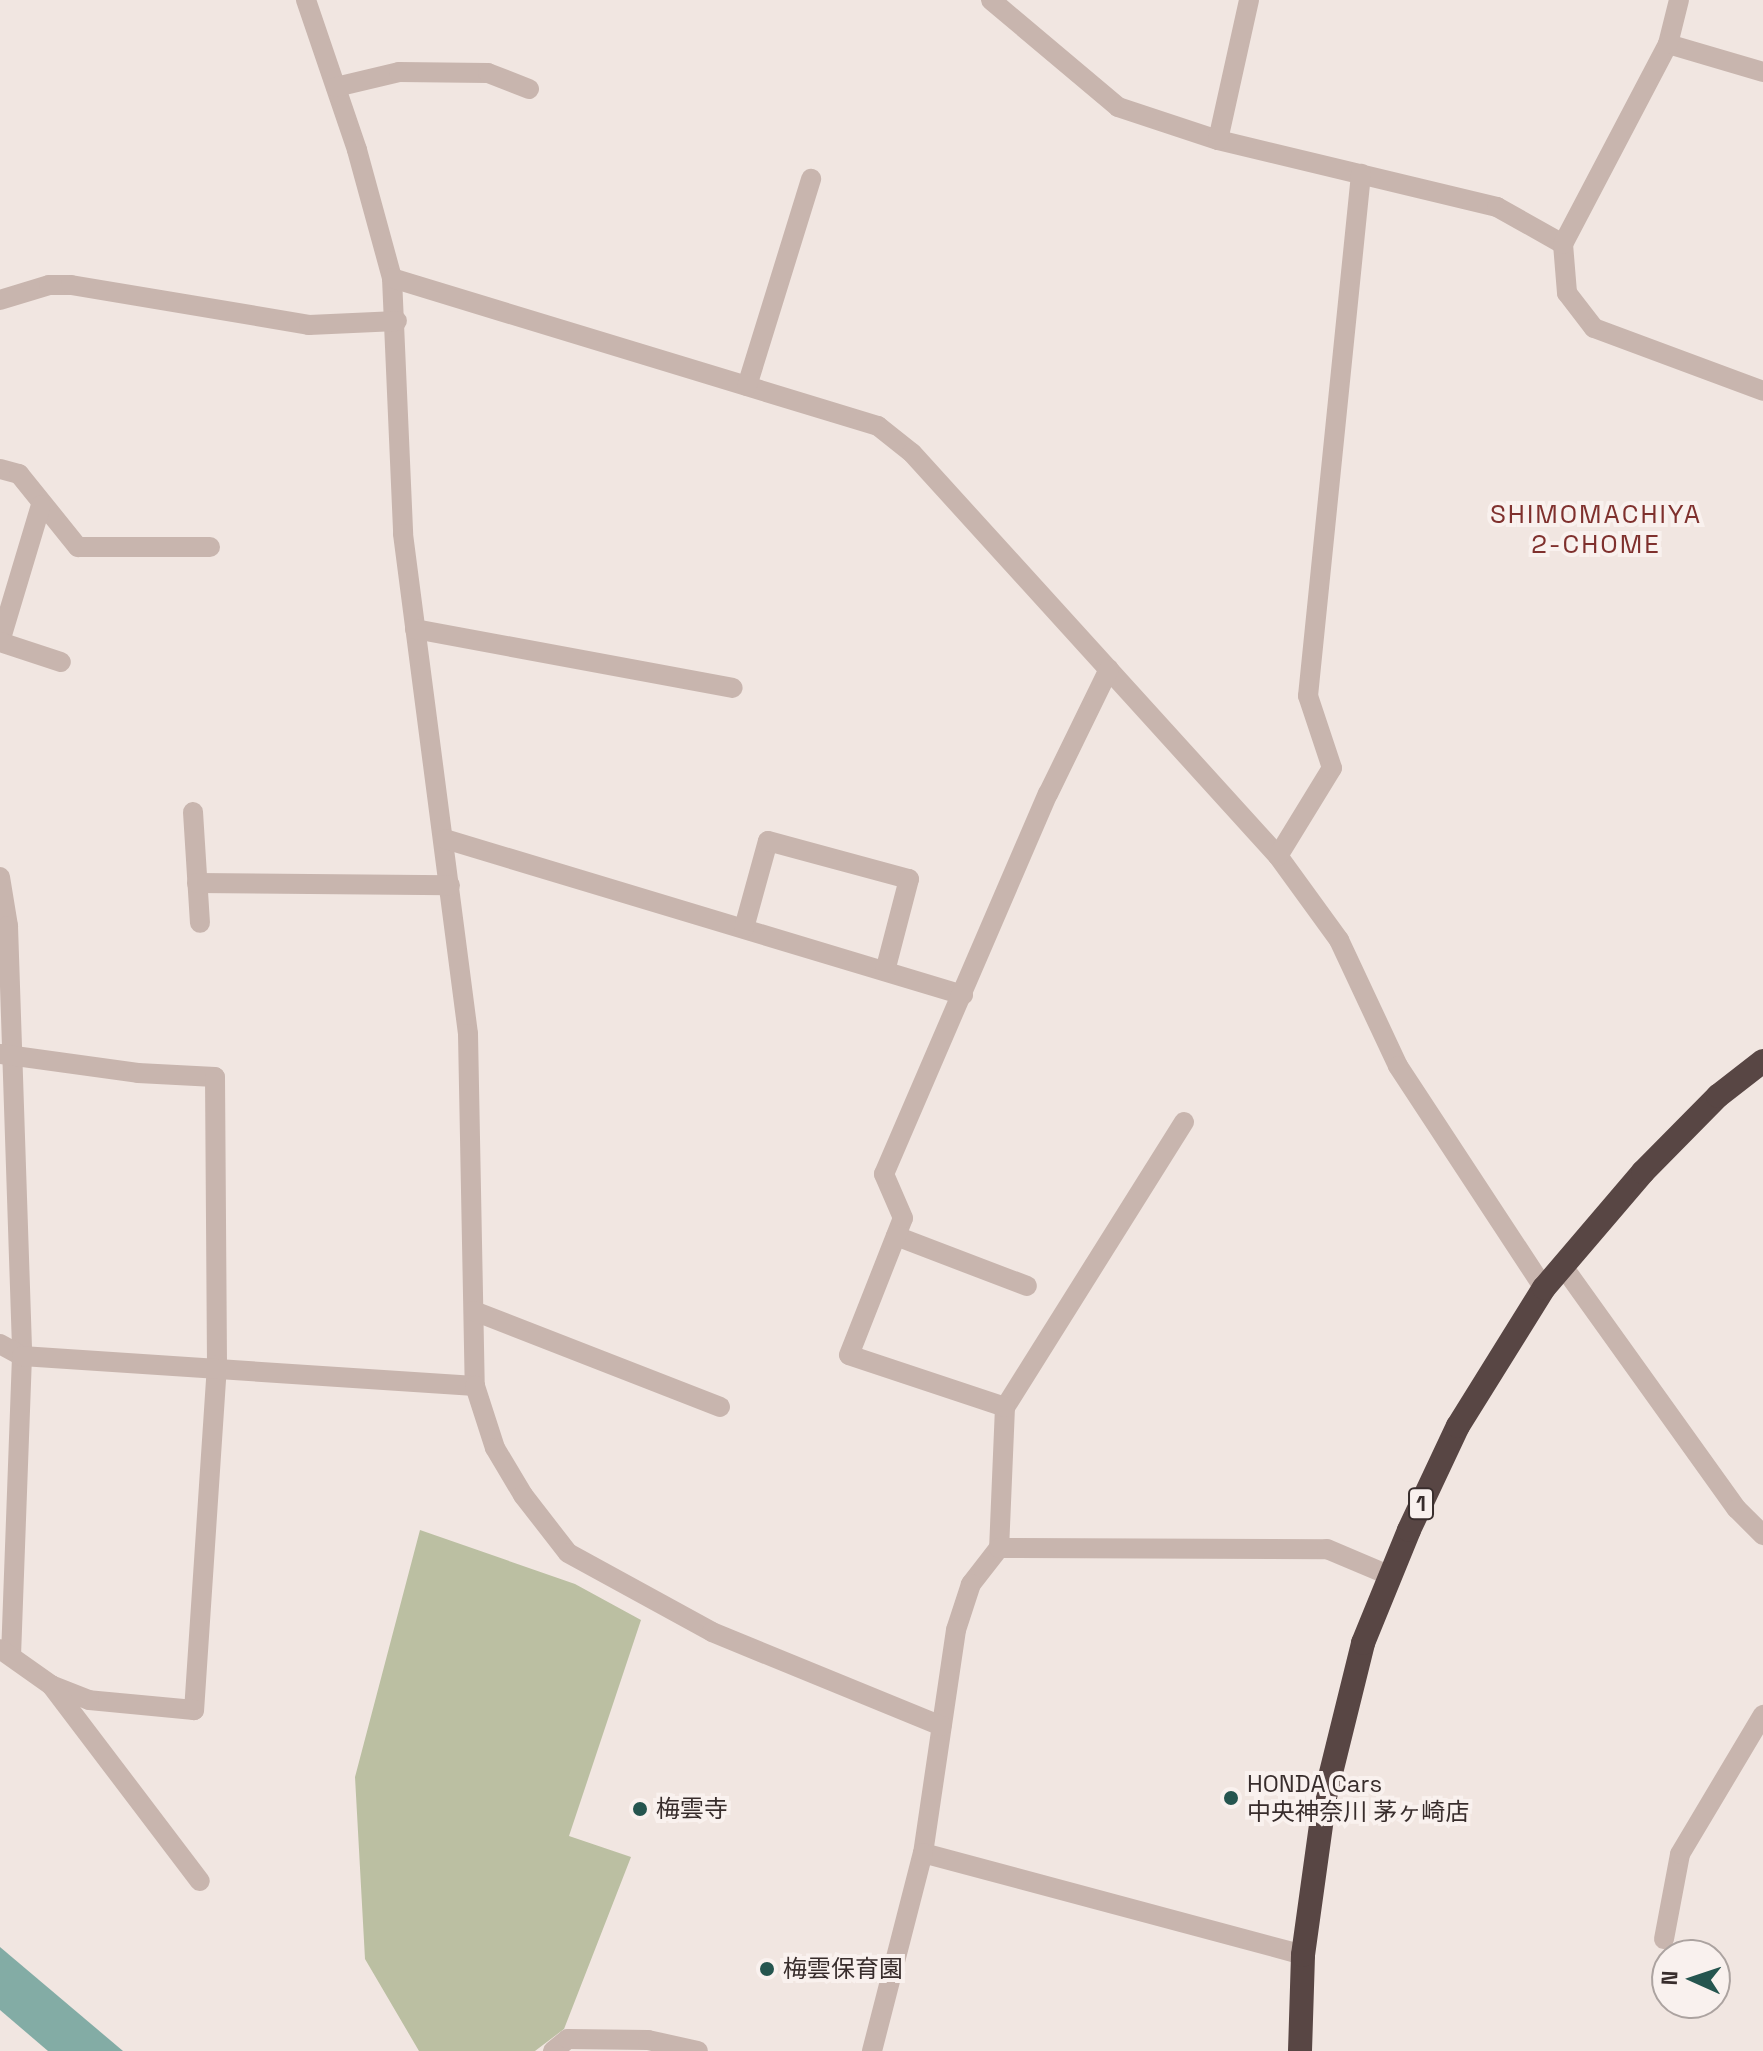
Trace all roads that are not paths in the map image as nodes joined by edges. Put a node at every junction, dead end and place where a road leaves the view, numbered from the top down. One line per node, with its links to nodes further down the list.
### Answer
1 (306, 0): 7 (street)
2 (991, 0): 9 (street)
3 (1249, 0): 9 (street)
4 (1679, 0): 5 (street)
5 (1668, 44): 6 (street); 12 (street)
6 (1763, 72)
7 (336, 87): 8 (street); 13 (street)
8 (529, 89)
9 (1218, 140): 10 (street)
10 (1361, 174): 12 (street); 27 (street)
11 (811, 179): 16 (street)
12 (1563, 244): 17 (street)
13 (392, 278): 15 (street); 16 (street)
14 (0, 300): 15 (street)
15 (397, 321): 21 (street)
16 (747, 386): 23 (street)
17 (1763, 391)
18 (0, 469): 19 (street)
19 (41, 505): 20 (street); 22 (street)
20 (210, 547)
21 (415, 629): 24 (street); 26 (street)
22 (61, 662)
23 (1109, 669): 27 (street); 34 (street)
24 (733, 688)
25 (193, 812): 29 (street)
26 (445, 839): 30 (street); 32 (street)
27 (1278, 856): 41 (street)
28 (0, 877): 35 (street)
29 (197, 883): 30 (street); 31 (street)
30 (450, 885): 42 (street)
31 (200, 923)
32 (744, 928): 33 (street); 33 (street)
33 (885, 971): 34 (street)
34 (963, 995): 38 (street)
35 (5, 1053): 44 (street); 45 (street)
36 (1763, 1061): 39 (highway, 1)
37 (1184, 1122): 48 (street)
38 (896, 1236): 40 (street); 48 (street)
39 (1562, 1265): 41 (highway, 1); 49 (street)
40 (1027, 1286)
41 (1544, 1288): 51 (highway, 1)
42 (474, 1311): 46 (street); 47 (street)
43 (0, 1344): 44 (street)
44 (22, 1356): 45 (street); 52 (street)
45 (217, 1365): 46 (street); 53 (street)
46 (475, 1386): 55 (street)
47 (720, 1407)
48 (1005, 1407): 50 (street)
49 (1763, 1535)
50 (999, 1548): 51 (street); 55 (street)
51 (1391, 1576): 59 (highway, 1)
52 (6, 1653): 53 (street)
53 (51, 1685): 57 (street)
54 (1763, 1715): 58 (street)
55 (941, 1726): 56 (street)
56 (923, 1853): 59 (street); 62 (street)
57 (200, 1881)
58 (1664, 1939)
59 (1303, 1955): 63 (highway, 1)
60 (553, 2051): 61 (street)
61 (698, 2051)
62 (872, 2051)
63 (1300, 2051)

